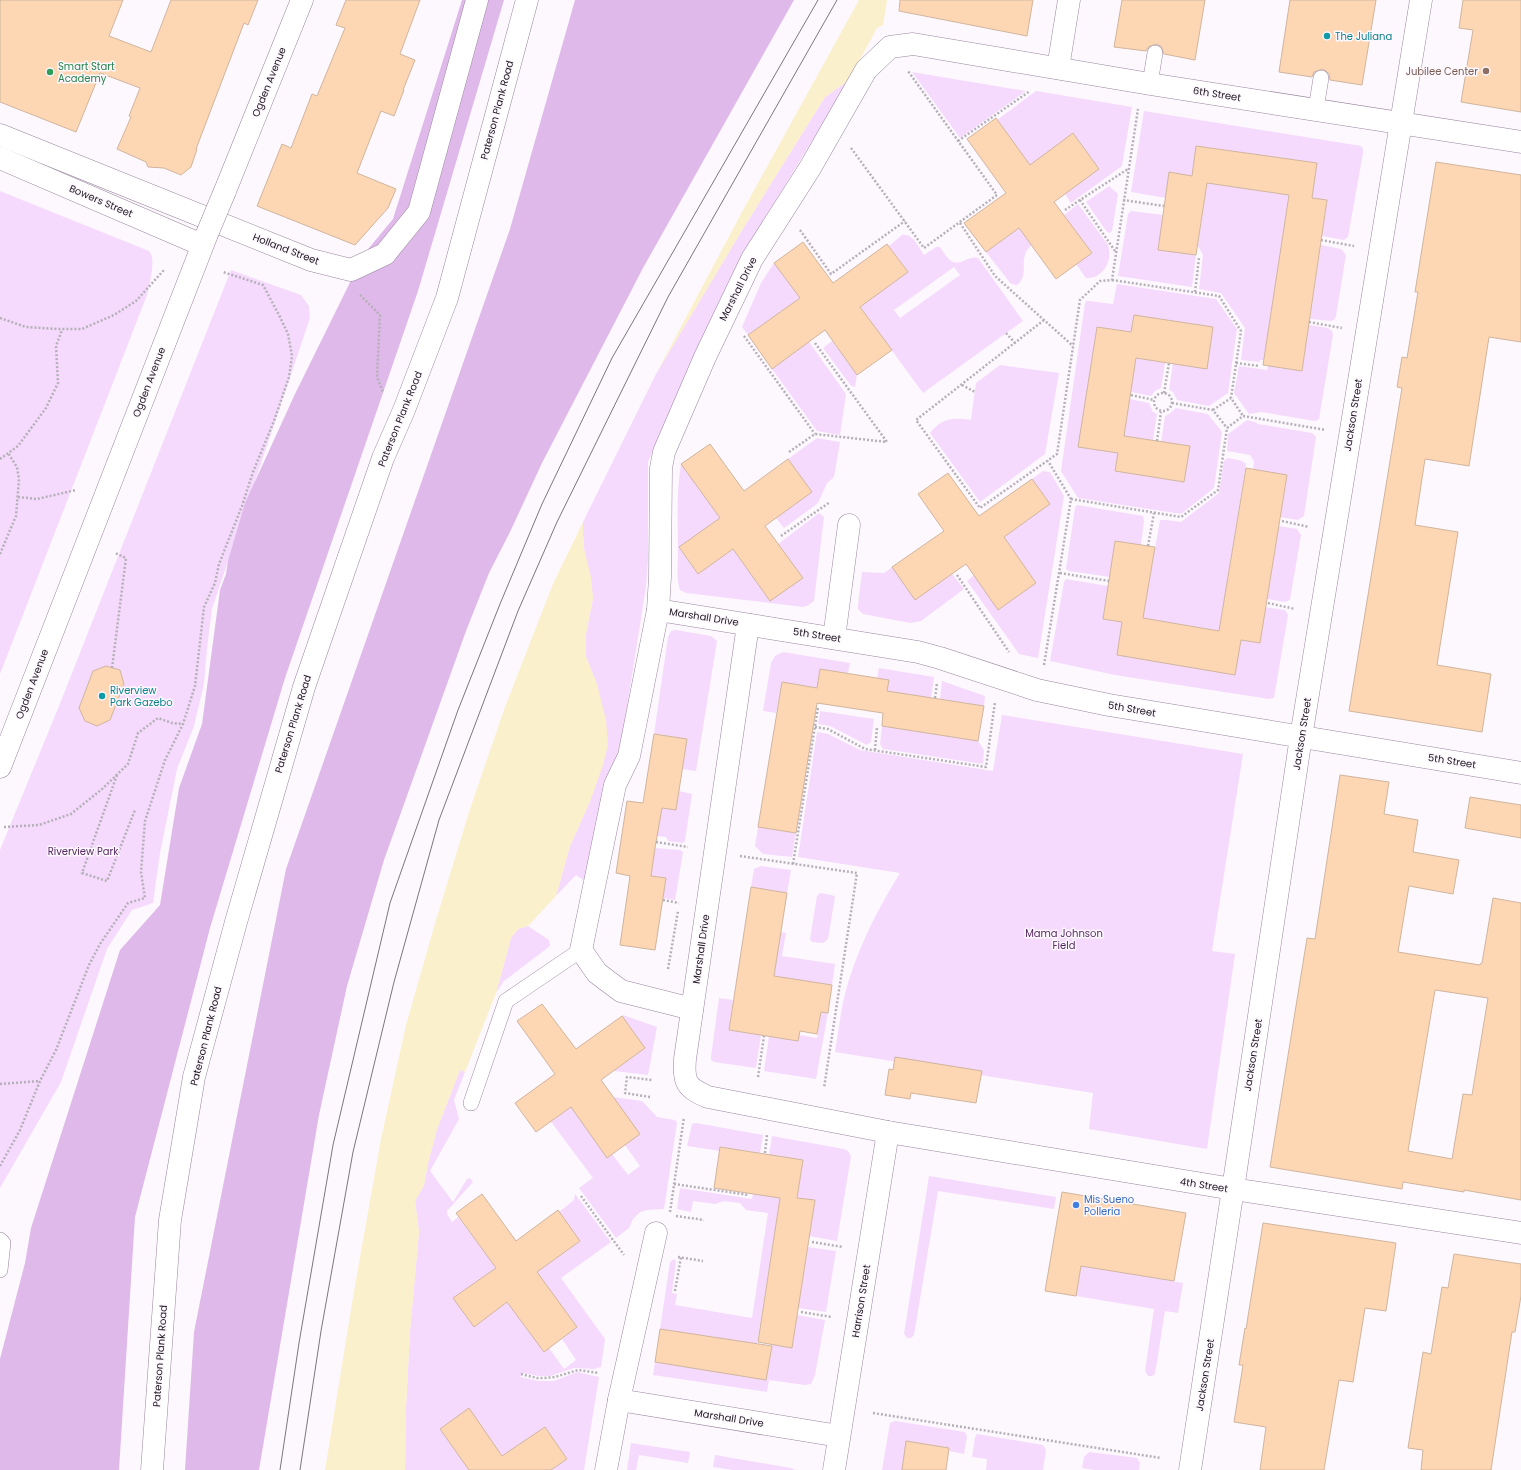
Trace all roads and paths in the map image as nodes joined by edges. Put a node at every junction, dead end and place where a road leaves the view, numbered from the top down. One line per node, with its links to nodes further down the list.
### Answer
1 (302, 0): 29 (street, Ogden Avenue, bridge)
2 (478, 0): 16 (street, Holland Street)
3 (527, 0): 59 (street, Paterson Plank Road)
4 (1069, 0): 9 (street)
5 (1421, 0): 15 (street, Jackson Street)
6 (913, 44): 9 (street, 6th Street); 88 (street, Marshall Drive)
7 (1154, 53): 11 (lane)
8 (905, 68): 17 (path)
9 (1058, 68): 11 (street, 6th Street)
10 (1321, 78): 14 (lane)
11 (1150, 84): 14 (street, 6th Street)
12 (1035, 87): 17 (path)
13 (1139, 104): 21 (path)
14 (1316, 109): 15 (street, 6th Street)
15 (1401, 122): 18 (street, 6th Street); 99 (street, Jackson Street)
16 (0, 136)
17 (958, 141): 27 (path)
18 (1521, 142)
19 (848, 143): 26 (path)
20 (0, 158): 29 (street, Bowers Street)
21 (1128, 169): 22 (path); 23 (path)
22 (1080, 200): 25 (path); 32 (path)
23 (1123, 200): 24 (path); 32 (path)
24 (1164, 206)
25 (1065, 210)
26 (905, 222): 27 (path); 28 (path)
27 (960, 223): 40 (path)
28 (797, 225)
29 (204, 239): 101 (street, Ogden Avenue)
30 (1322, 240): 31 (path)
31 (1355, 246)
32 (1116, 252): 36 (path)
33 (1199, 258): 37 (path)
34 (168, 265): 43 (path)
35 (223, 272): 96 (path)
36 (1112, 280): 37 (path); 48 (path)
37 (1195, 292): 50 (path)
38 (359, 295): 59 (path)
39 (0, 318): 43 (path)
40 (1044, 320): 47 (path); 48 (path)
41 (1309, 322): 42 (path)
42 (1342, 328)
43 (62, 330): 68 (path)
44 (1006, 333): 47 (path)
45 (742, 334): 65 (path)
46 (815, 343): 65 (path)
47 (1015, 343): 52 (path)
48 (1073, 346): 70 (path)
49 (1169, 363): 54 (path)
50 (1236, 363): 51 (path); 56 (path)
51 (1259, 366)
52 (962, 385): 53 (path); 70 (path)
53 (975, 392)
54 (1164, 393): 57 (path); 58 (path)
55 (1131, 395): 57 (path)
56 (1231, 398): 60 (path); 62 (path)
57 (1154, 400): 61 (path)
58 (1172, 403): 60 (path); 61 (path)
59 (404, 410): 151 (street, Paterson Plank Road)
60 (1213, 410): 63 (path)
61 (1161, 412): 66 (path)
62 (1243, 416): 63 (path); 64 (path)
63 (1227, 428): 75 (path)
64 (1326, 430)
65 (815, 434): 67 (path)
66 (1157, 441)
67 (789, 452)
68 (8, 453): 69 (path); 72 (path)
69 (0, 459)
70 (1048, 460): 73 (path)
71 (76, 490): 72 (path)
72 (18, 497): 82 (path)
73 (1071, 500): 75 (path); 83 (path)
74 (830, 502): 79 (path)
75 (1154, 513): 80 (path)
76 (1282, 521): 78 (path)
77 (849, 525): 90 (street)
78 (1310, 527)
79 (781, 536)
80 (1148, 546)
81 (115, 552): 93 (path)
82 (0, 554)
83 (1060, 573): 85 (path); 92 (path)
84 (957, 575): 91 (path)
85 (1109, 581)
86 (1268, 604): 87 (path)
87 (1298, 609)
88 (658, 610): 89 (street, Marshall Drive); 113 (street)
89 (748, 625): 90 (street, 5th Street); 115 (street, Marshall Drive)
90 (834, 638): 99 (street, 5th Street)
91 (1009, 652)
92 (1044, 665)
93 (112, 668)
94 (996, 696): 100 (path)
95 (818, 707): 97 (path)
96 (183, 724): 103 (path); 119 (path)
97 (815, 727): 100 (path); 109 (path)
98 (877, 727): 100 (path)
99 (1301, 737): 102 (street, 5th Street); 130 (street, Jackson Street)
100 (875, 750)
101 (0, 767)
102 (1521, 773)
103 (117, 775): 104 (path); 105 (path)
104 (135, 810)
105 (4, 827)
106 (656, 842): 107 (path)
107 (687, 854)
108 (738, 856): 109 (path)
109 (793, 864): 121 (path)
110 (680, 896): 112 (path)
111 (663, 900): 112 (path)
112 (679, 903): 114 (path)
113 (581, 950): 115 (street); 123 (lane)
114 (668, 969)
115 (692, 1009): 126 (street, Marshall Drive)
116 (764, 1036): 117 (path)
117 (758, 1077)
118 (652, 1080): 122 (path)
119 (40, 1081): 120 (path); 128 (path)
120 (0, 1084)
121 (824, 1088)
122 (650, 1097)
123 (471, 1103)
124 (684, 1117): 129 (path)
125 (768, 1131): 127 (path)
126 (888, 1132): 130 (street, 4th Street); 149 (street, Harrison Street)
127 (765, 1152)
128 (0, 1166)
129 (674, 1184): 131 (path); 133 (path)
130 (1232, 1189): 135 (street, 4th Street); 154 (street, Jackson Street)
131 (749, 1195)
132 (581, 1196): 140 (path)
133 (704, 1220)
134 (656, 1233): 147 (street)
135 (1521, 1233)
136 (0, 1240): 141 (lane)
137 (812, 1242): 138 (path)
138 (844, 1247)
139 (681, 1257): 142 (path)
140 (628, 1261)
141 (0, 1270)
142 (675, 1291)
143 (801, 1312): 144 (path)
144 (832, 1317)
145 (521, 1374): 146 (path)
146 (605, 1374)
147 (619, 1400): 149 (street, Marshall Drive); 152 (street)
148 (873, 1413): 150 (path)
149 (839, 1436): 153 (street, Harrison Street)
150 (1161, 1458)
151 (152, 1470)
152 (606, 1470)
153 (834, 1470)
154 (1190, 1470)

